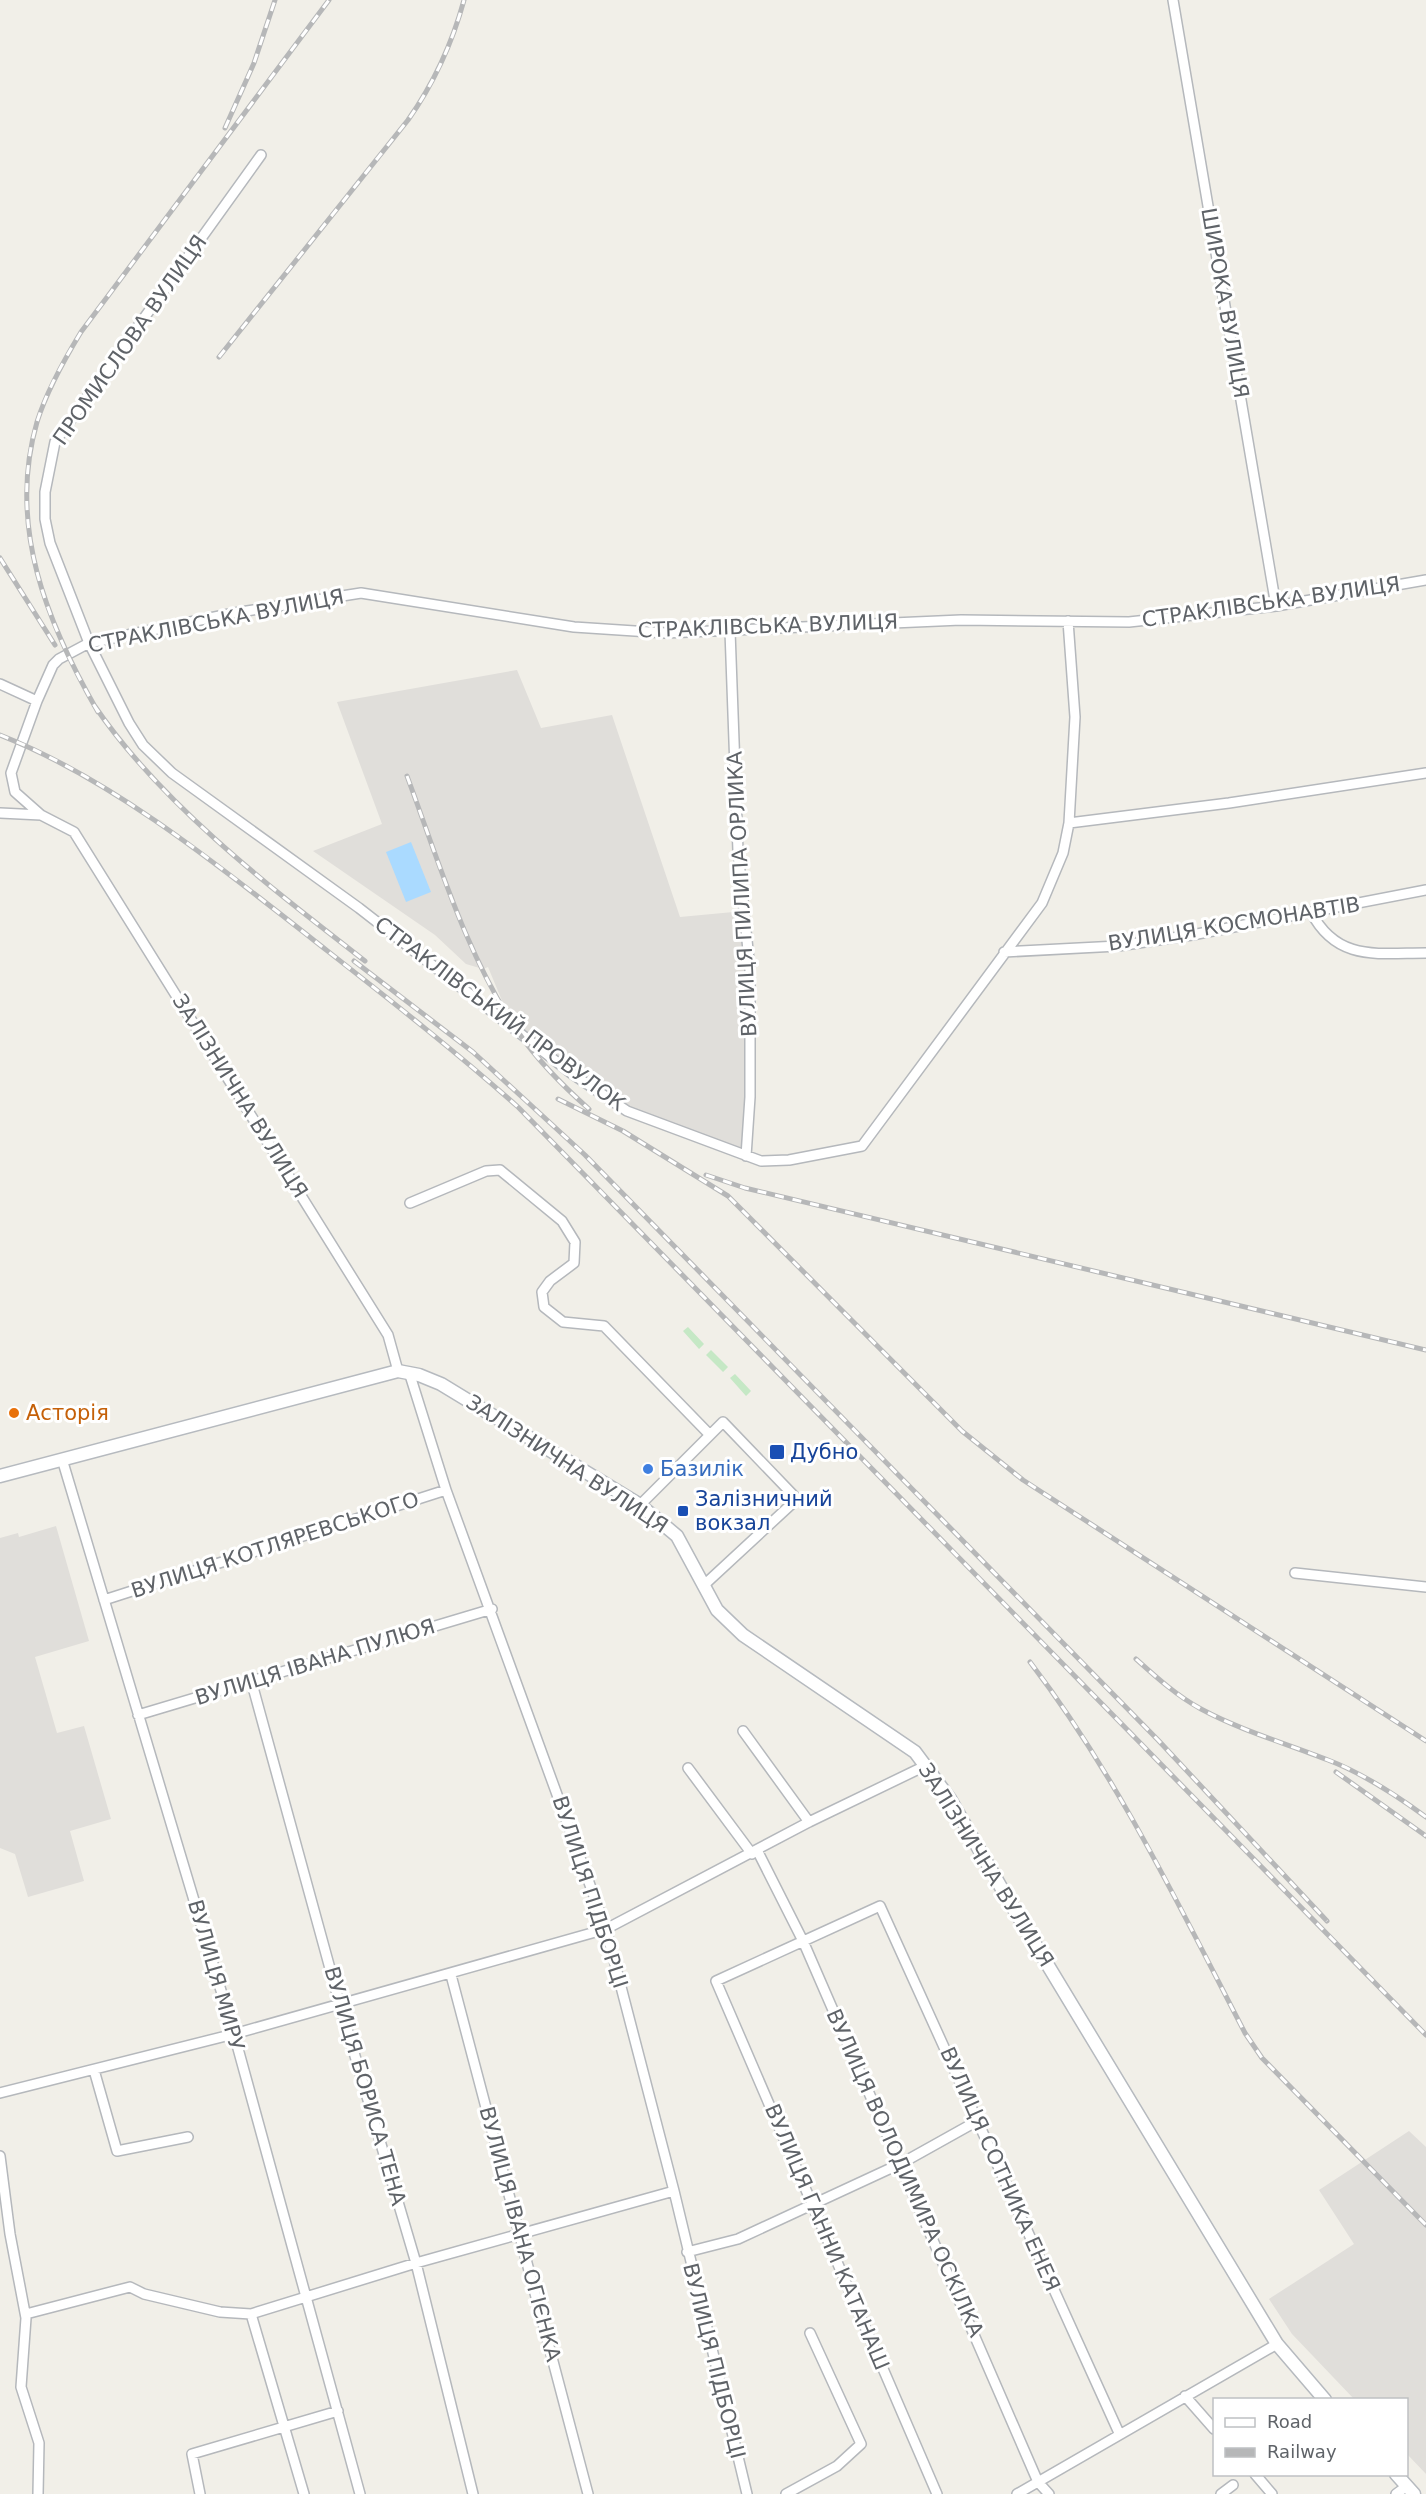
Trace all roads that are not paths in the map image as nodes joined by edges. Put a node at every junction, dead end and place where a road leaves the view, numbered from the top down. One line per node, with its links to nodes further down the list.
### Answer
1 (1173, 0): 4 (street, ШИРОКА ВУЛИЦЯ)
2 (261, 154): 7 (street, ПРОМИСЛОВА ВУЛИЦЯ)
3 (1426, 579): 4 (street, СТРАКЛІВСЬКА ВУЛИЦЯ)
4 (1276, 606): 5 (street, СТРАКЛІВСЬКА ВУЛИЦЯ)
5 (1068, 621): 6 (street, СТРАКЛІВСЬКА ВУЛИЦЯ); 13 (street, СТРАКЛІВСЬКИЙ ПРОВУЛОК)
6 (730, 631): 7 (street, СТРАКЛІВСЬКА ВУЛИЦЯ); 18 (street, ВУЛИЦЯ ПИЛИПА ОРЛИКА)
7 (89, 643): 9 (street, СТРАКЛІВСЬКА ВУЛИЦЯ); 18 (street, СТРАКЛІВСЬКИЙ ПРОВУЛОК)
8 (0, 684): 9 (street)
9 (37, 701): 12 (street, СТРАКЛІВСЬКА ВУЛИЦЯ)
10 (1426, 772): 13 (street)
11 (0, 813): 12 (street)
12 (41, 815): 20 (street, ЗАЛІЗНИЧНА ВУЛИЦЯ)
13 (1069, 823): 16 (street, СТРАКЛІВСЬКИЙ ПРОВУЛОК)
14 (1426, 890): 15 (street, ВУЛИЦЯ КОСМОНАВТІВ)
15 (1311, 912): 16 (street, ВУЛИЦЯ КОСМОНАВТІВ); 17 (street)
16 (1004, 952): 18 (street, СТРАКЛІВСЬКИЙ ПРОВУЛОК)
17 (1426, 953)
18 (746, 1156)
19 (410, 1203): 21 (street)
20 (403, 1372): 22 (main road); 24 (street, ВУЛИЦЯ ПІДБОРЦІ); 25 (main road, ЗАЛІЗНИЧНА ВУЛИЦЯ)
21 (711, 1434): 25 (street); 27 (street)
22 (62, 1459): 23 (main road); 29 (street, ВУЛИЦЯ МИРУ)
23 (0, 1476)
24 (446, 1490): 29 (street, ВУЛИЦЯ КОТЛЯРЕВСЬКОГО); 30 (street, ВУЛИЦЯ ПІДБОРЦІ)
25 (640, 1505): 27 (main road, ЗАЛІЗНИЧНА ВУЛИЦЯ)
26 (1295, 1574): 28 (street)
27 (703, 1586): 34 (main road, ЗАЛІЗНИЧНА ВУЛИЦЯ)
28 (1426, 1587)
29 (104, 1600): 32 (street, ВУЛИЦЯ МИРУ)
30 (492, 1609): 31 (street, ВУЛИЦЯ ІВАНА ПУЛЮЯ); 38 (street, ВУЛИЦЯ ПІДБОРЦІ)
31 (251, 1680): 32 (street, ВУЛИЦЯ ІВАНА ПУЛЮЯ); 41 (street, ВУЛИЦЯ БОРИСА ТЕНА)
32 (138, 1715): 42 (street, ВУЛИЦЯ МИРУ)
33 (743, 1731): 36 (street)
34 (927, 1765): 36 (street); 58 (main road, ЗАЛІЗНИЧНА ВУЛИЦЯ)
35 (688, 1768): 37 (street, ВУЛИЦЯ ВОЛОДИМИРА ОСКІЛКА)
36 (809, 1822): 37 (street)
37 (755, 1853): 38 (street); 39 (street, ВУЛИЦЯ ВОЛОДИМИРА ОСКІЛКА)
38 (606, 1929): 40 (street); 49 (street, ВУЛИЦЯ ПІДБОРЦІ)
39 (803, 1941): 45 (street, ВУЛИЦЯ СОТНИКА ЕНЕЯ); 48 (street, ВУЛИЦЯ ВОЛОДИМИРА ОСКІЛКА); 50 (street, ВУЛИЦЯ ГАННИ КАТАНАШ)
40 (451, 1975): 41 (street); 51 (street, ВУЛИЦЯ ІВАНА ОГІЄНКА)
41 (340, 2005): 42 (street); 53 (street, ВУЛИЦЯ БОРИСА ТЕНА)
42 (234, 2034): 43 (street); 54 (street, ВУЛИЦЯ МИРУ)
43 (94, 2070): 44 (street); 46 (street)
44 (0, 2093)
45 (979, 2120): 48 (street); 64 (street, ВУЛИЦЯ СОТНИКА ЕНЕЯ)
46 (188, 2137)
47 (0, 2156): 55 (street)
48 (902, 2163): 50 (street); 67 (street, ВУЛИЦЯ ВОЛОДИМИРА ОСКІЛКА)
49 (674, 2191): 51 (street); 52 (street, ВУЛИЦЯ ПІДБОРЦІ)
50 (814, 2204): 52 (street); 78 (street, ВУЛИЦЯ ГАННИ КАТАНАШ)
51 (521, 2235): 53 (street); 75 (street, ВУЛИЦЯ ІВАНА ОГІЄНКА)
52 (687, 2252): 76 (street, ВУЛИЦЯ ПІДБОРЦІ)
53 (416, 2264): 54 (street); 74 (street, ВУЛИЦЯ БОРИСА ТЕНА)
54 (305, 2297): 56 (street); 61 (street, ВУЛИЦЯ МИРУ)
55 (26, 2314): 56 (street); 70 (street)
56 (251, 2314): 62 (street)
57 (810, 2333): 77 (street)
58 (1276, 2344): 59 (street); 60 (main road, ЗАЛІЗНИЧНА ВУЛИЦЯ)
59 (1185, 2396): 63 (street); 64 (street)
60 (1323, 2398)
61 (338, 2411): 62 (street); 73 (street, ВУЛИЦЯ МИРУ)
62 (284, 2427): 71 (street); 72 (street)
63 (1213, 2427)
64 (1119, 2433): 67 (street)
65 (1256, 2476): 82 (street)
66 (1397, 2476): 69 (main road)
67 (1038, 2482): 79 (street); 80 (street, ВУЛИЦЯ ВОЛОДИМИРА ОСКІЛКА)
68 (1233, 2486): 81 (street)
69 (1410, 2490): 83 (street)
70 (38, 2494)
71 (200, 2494)
72 (303, 2494)
73 (360, 2494)
74 (472, 2494)
75 (588, 2494)
76 (747, 2494)
77 (786, 2494)
78 (937, 2494)
79 (1017, 2494)
80 (1049, 2494)
81 (1221, 2494)
82 (1272, 2494)
83 (1396, 2494)

